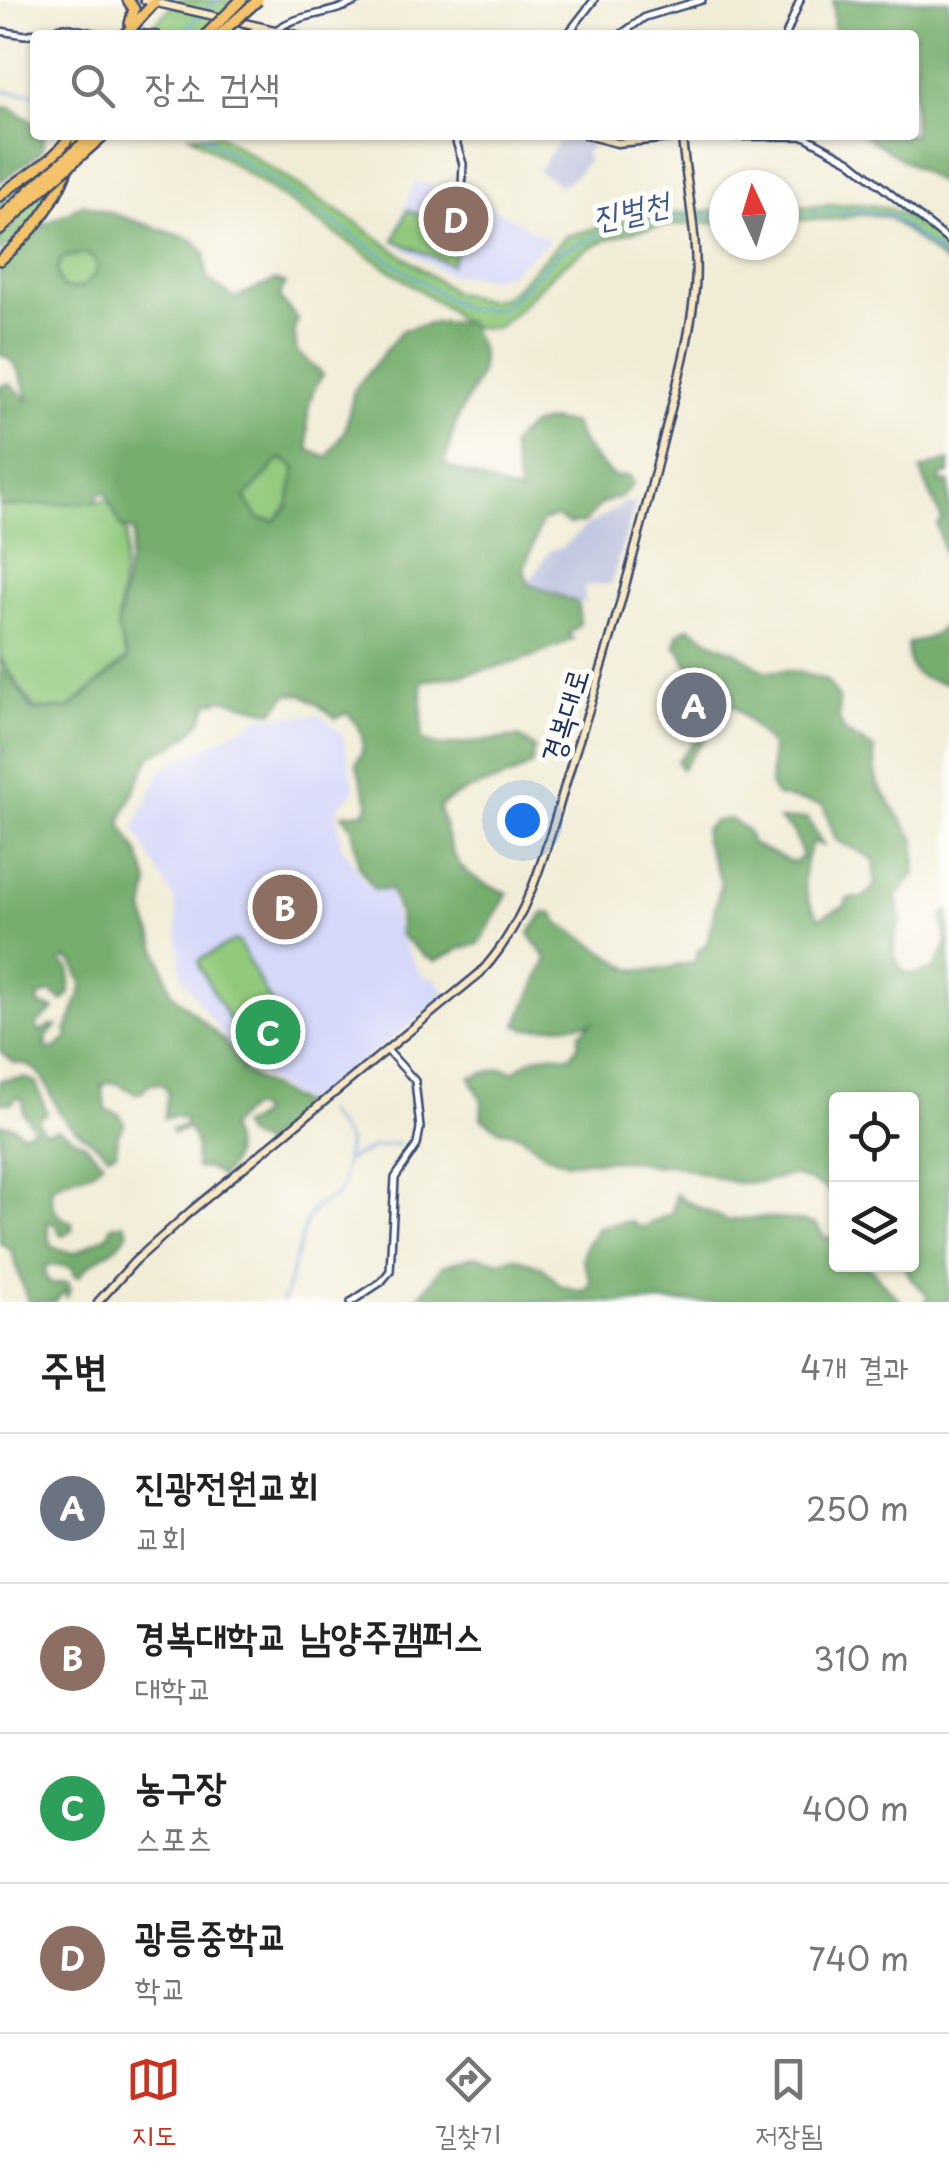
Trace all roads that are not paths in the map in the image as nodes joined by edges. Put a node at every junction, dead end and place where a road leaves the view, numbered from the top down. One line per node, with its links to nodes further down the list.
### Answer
1 (128, 0): 14 (highway)
2 (176, 0): 10 (street)
3 (241, 0): 16 (highway, bridge)
4 (258, 0): 17 (highway, bridge)
5 (358, 0): 19 (street)
6 (594, 0): 20 (street)
7 (702, 0): 21 (street)
8 (800, 0): 22 (street)
9 (152, 1): 10 (street); 15 (highway)
10 (184, 9): 11 (street)
11 (264, 27): 18 (street); 19 (street)
12 (50, 30): 13 (street)
13 (79, 30)
14 (130, 30)
15 (132, 30)
16 (211, 30)
17 (225, 30)
18 (256, 30)
19 (276, 30)
20 (571, 30)
21 (627, 30)
22 (788, 30)
23 (0, 32): 24 (street)
24 (30, 34)
25 (66, 140): 36 (highway)
26 (77, 140): 40 (highway)
27 (88, 140): 35 (highway, bridge)
28 (98, 140): 35 (highway, bridge)
29 (456, 140): 34 (street)
30 (605, 140): 31 (street)
31 (650, 140)
32 (682, 140): 41 (street, 경복대로)
33 (813, 140): 39 (street)
34 (462, 186)
35 (31, 194): 37 (highway); 38 (highway)
36 (0, 196)
37 (0, 219)
38 (0, 230)
39 (949, 240)
40 (0, 260)
41 (387, 1050): 42 (street, 경복대로); 43 (street)
42 (98, 1302)
43 (351, 1302)

